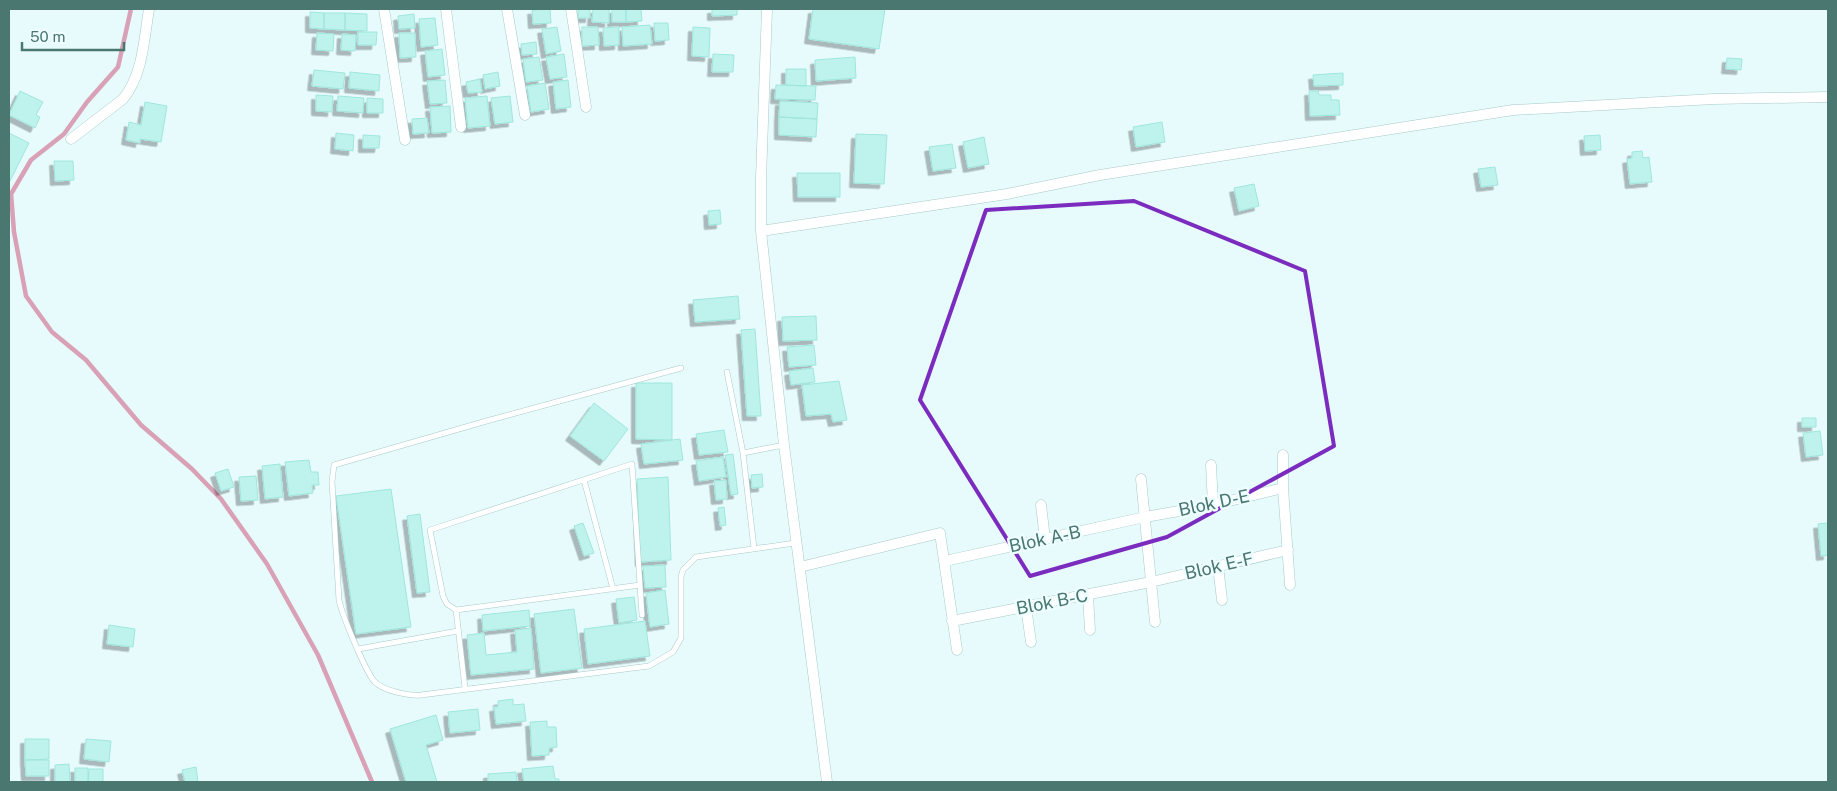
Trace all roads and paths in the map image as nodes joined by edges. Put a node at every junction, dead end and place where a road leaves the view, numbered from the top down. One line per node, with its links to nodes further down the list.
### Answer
1 (149, 9): 11 (street)
2 (384, 9): 12 (street)
3 (446, 9): 10 (street)
4 (508, 9): 9 (street)
5 (571, 9): 8 (street)
6 (767, 9): 13 (street)
7 (1828, 97): 13 (street)
8 (586, 107)
9 (525, 115)
10 (461, 127)
11 (71, 139)
12 (405, 140)
13 (761, 231): 16 (street)
14 (682, 368): 47 (lane)
15 (727, 372): 17 (lane)
16 (784, 445): 17 (lane); 27 (street)
17 (743, 453): 28 (lane)
18 (1283, 455): 22 (street)
19 (1211, 465): 24 (street)
20 (584, 480): 34 (lane); 36 (lane); 40 (lane)
21 (1141, 480): 25 (street)
22 (1283, 488): 24 (street, Blok D-E); 29 (street)
23 (1041, 505): 26 (street)
24 (1213, 505): 25 (street, Blok D-E)
25 (1145, 517): 26 (street, Blok A-B); 33 (street)
26 (1045, 539): 30 (street, Blok A-B)
27 (796, 543): 28 (lane); 32 (street)
28 (754, 548): 49 (lane)
29 (1288, 550): 31 (street, Blok E-F); 35 (street)
30 (945, 561): 32 (street); 42 (street)
31 (1218, 566): 33 (street, Blok E-F); 38 (street)
32 (800, 567): 50 (street)
33 (1151, 582): 37 (street, Blok B-C); 43 (street)
34 (640, 585): 36 (lane); 41 (lane)
35 (1290, 585)
36 (613, 589): 40 (lane)
37 (1088, 595): 39 (street, Blok B-C); 44 (street)
38 (1222, 600)
39 (1026, 607): 42 (street, Blok B-C); 46 (street)
40 (456, 610): 45 (lane)
41 (642, 615)
42 (952, 620): 48 (street)
43 (1156, 622)
44 (1090, 630)
45 (458, 631): 47 (lane); 49 (lane)
46 (1031, 642)
47 (358, 649): 49 (lane)
48 (957, 650)
49 (465, 688)
50 (827, 782)

